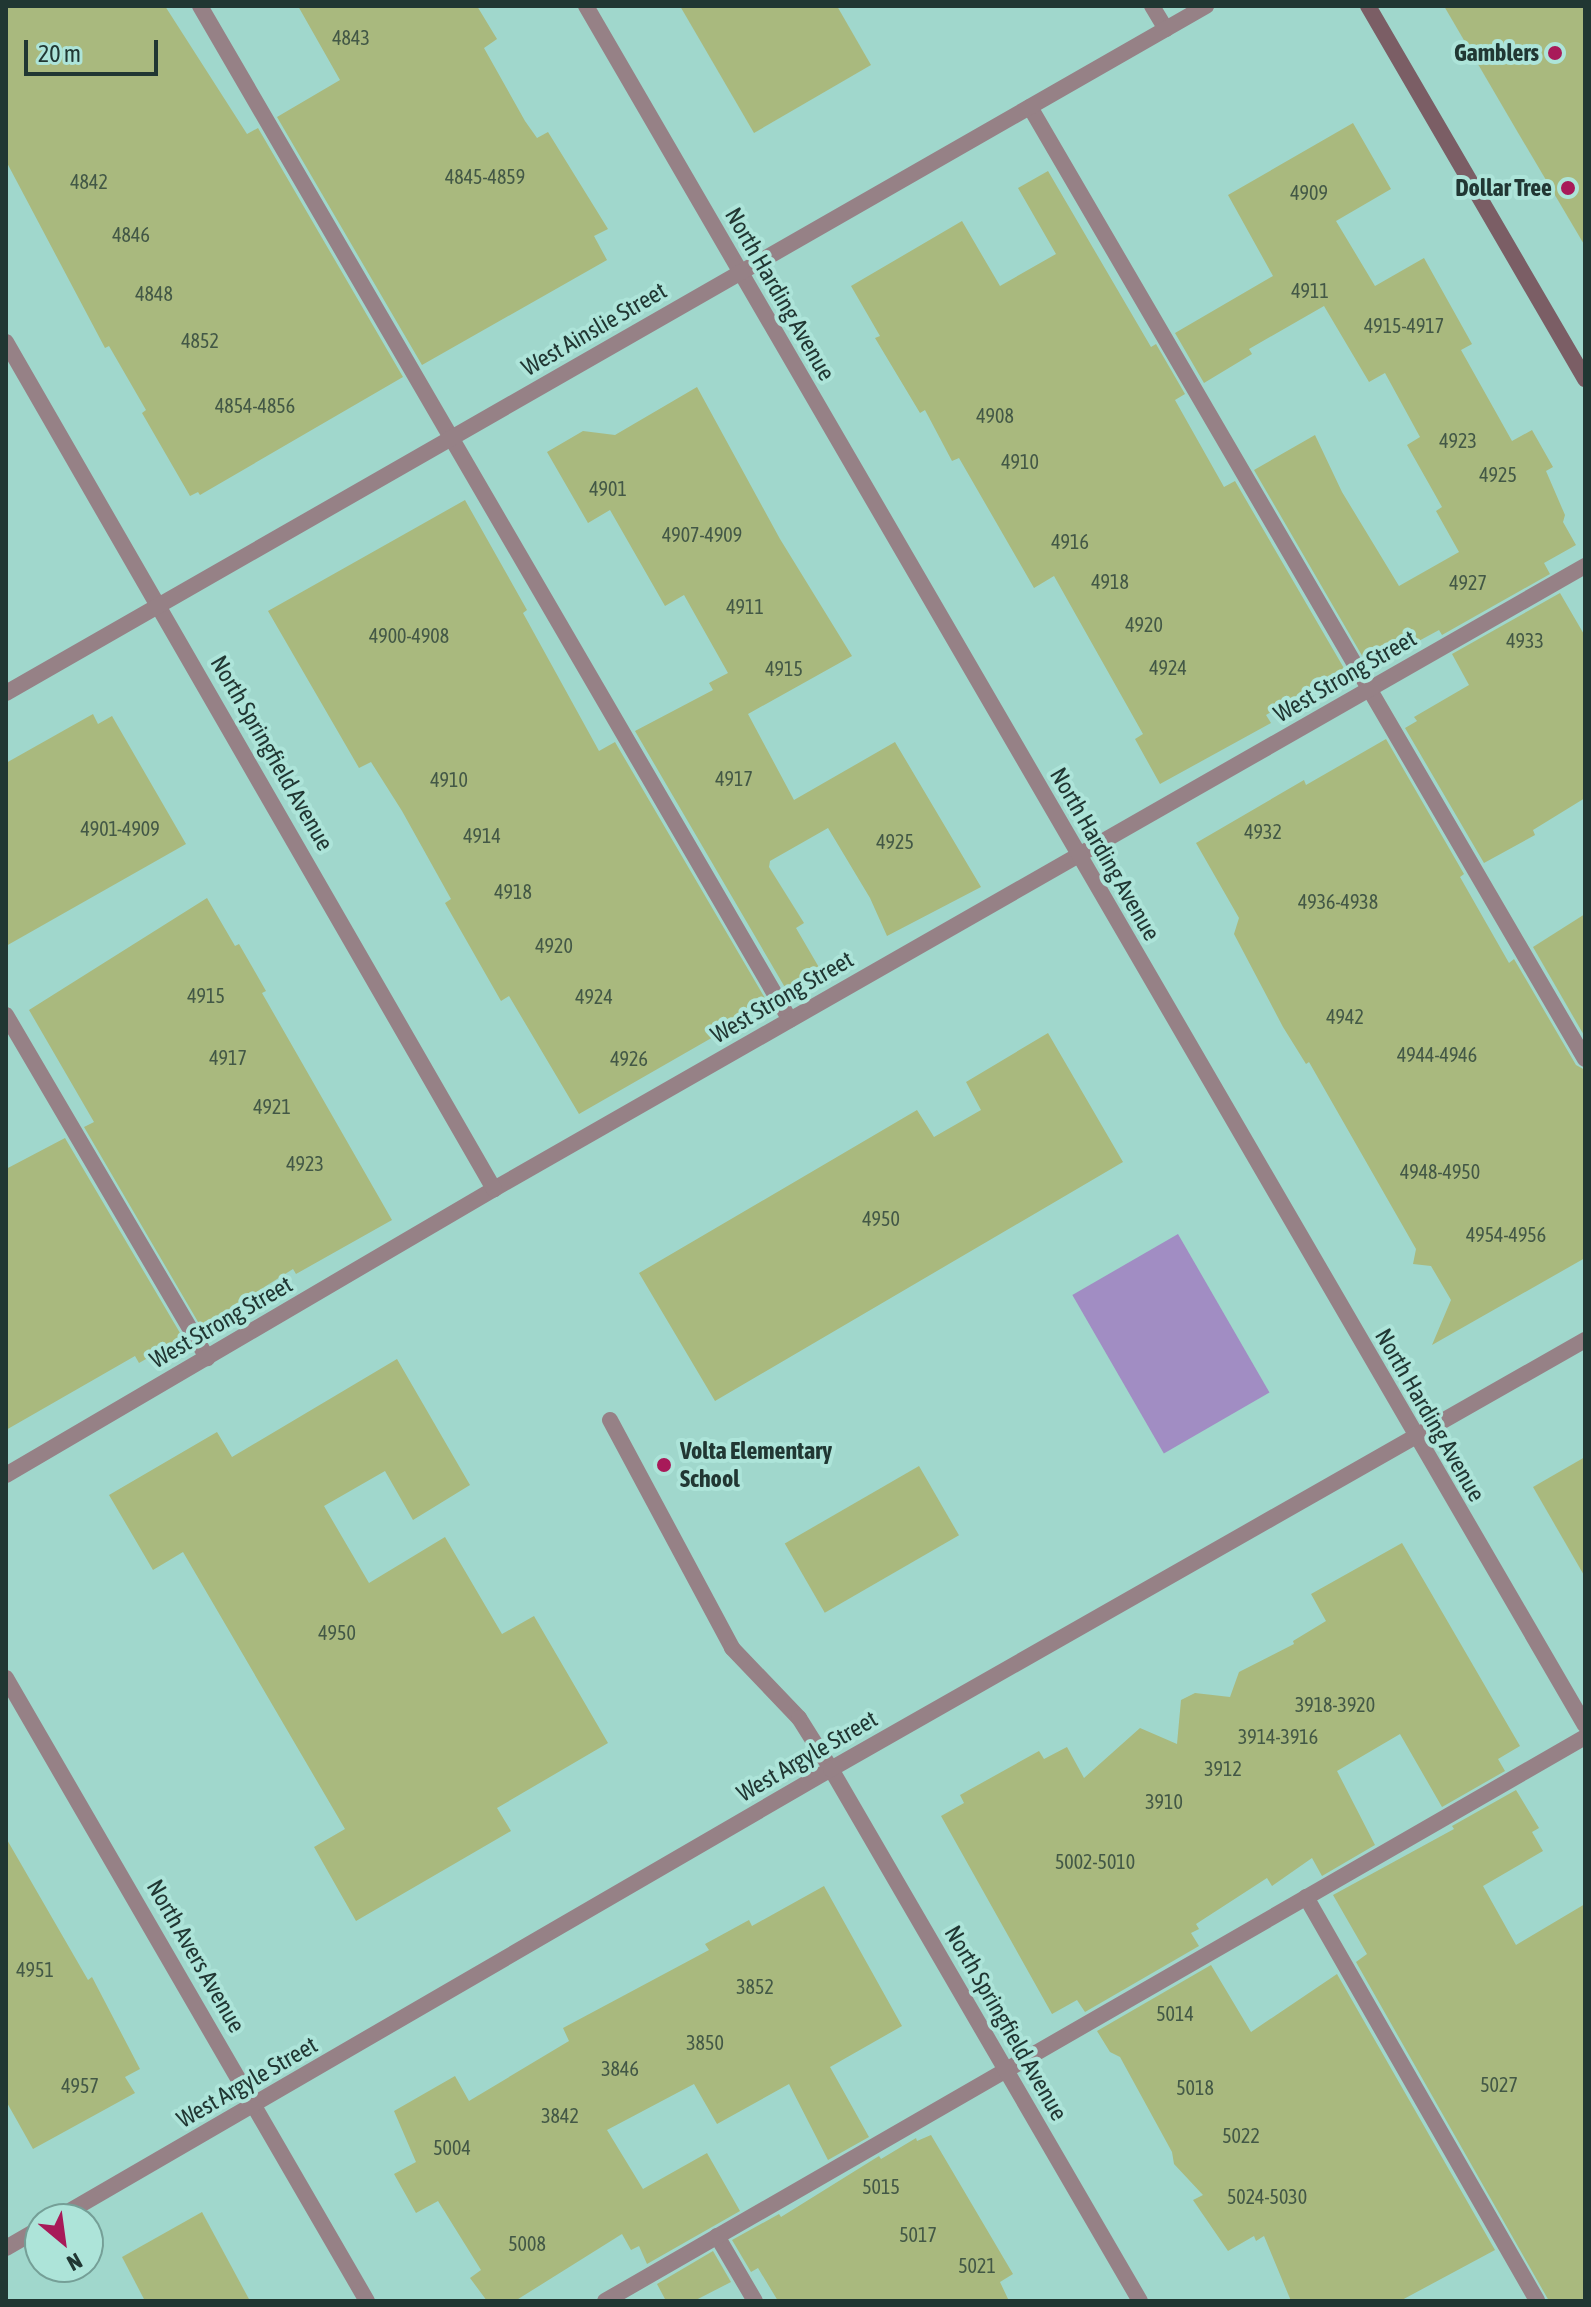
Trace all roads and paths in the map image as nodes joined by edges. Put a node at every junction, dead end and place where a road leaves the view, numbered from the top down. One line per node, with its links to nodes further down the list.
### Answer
1 (200, 6): 11 (street)
2 (586, 6): 8 (street, North Harding Avenue)
3 (1152, 6): 6 (street)
4 (1206, 6): 6 (street, West Ainslie Street)
5 (1368, 6): 10 (main road)
6 (1166, 29): 7 (street, West Ainslie Street)
7 (1030, 107): 8 (street, West Ainslie Street); 14 (street)
8 (740, 273): 11 (street, West Ainslie Street); 16 (street, North Harding Avenue)
9 (6, 342): 13 (street, North Springfield Avenue)
10 (1585, 379)
11 (449, 439): 13 (street, West Ainslie Street); 18 (street)
12 (1585, 566): 14 (street, West Strong Street)
13 (160, 605): 15 (street, West Ainslie Street); 20 (street, North Springfield Avenue)
14 (1369, 690): 16 (street, West Strong Street); 19 (street)
15 (6, 693)
16 (1078, 855): 18 (street, West Strong Street); 24 (street, North Harding Avenue)
17 (6, 1015): 22 (street)
18 (790, 1020): 20 (street, West Strong Street)
19 (1585, 1059)
20 (494, 1189): 22 (street, West Strong Street)
21 (1585, 1340): 24 (street, West Argyle Street)
22 (207, 1358): 25 (street, West Strong Street)
23 (610, 1420): 29 (street, North Springfield Avenue)
24 (1415, 1438): 27 (street, North Harding Avenue); 29 (street, West Argyle Street)
25 (6, 1475)
26 (6, 1678): 32 (street, North Avers Avenue)
27 (1585, 1725)
28 (1585, 1737): 30 (street)
29 (831, 1769): 31 (street, North Springfield Avenue); 32 (street, West Argyle Street)
30 (1306, 1897): 31 (street); 41 (street)
31 (1005, 2070): 34 (street); 40 (street, North Springfield Avenue)
32 (254, 2105): 33 (street, West Argyle Street); 37 (street, North Avers Avenue)
33 (84, 2203)
34 (717, 2236): 38 (street); 39 (street)
35 (24, 2237): 36 (street)
36 (6, 2248)
37 (367, 2301)
38 (605, 2301)
39 (755, 2301)
40 (1140, 2301)
41 (1537, 2301)

